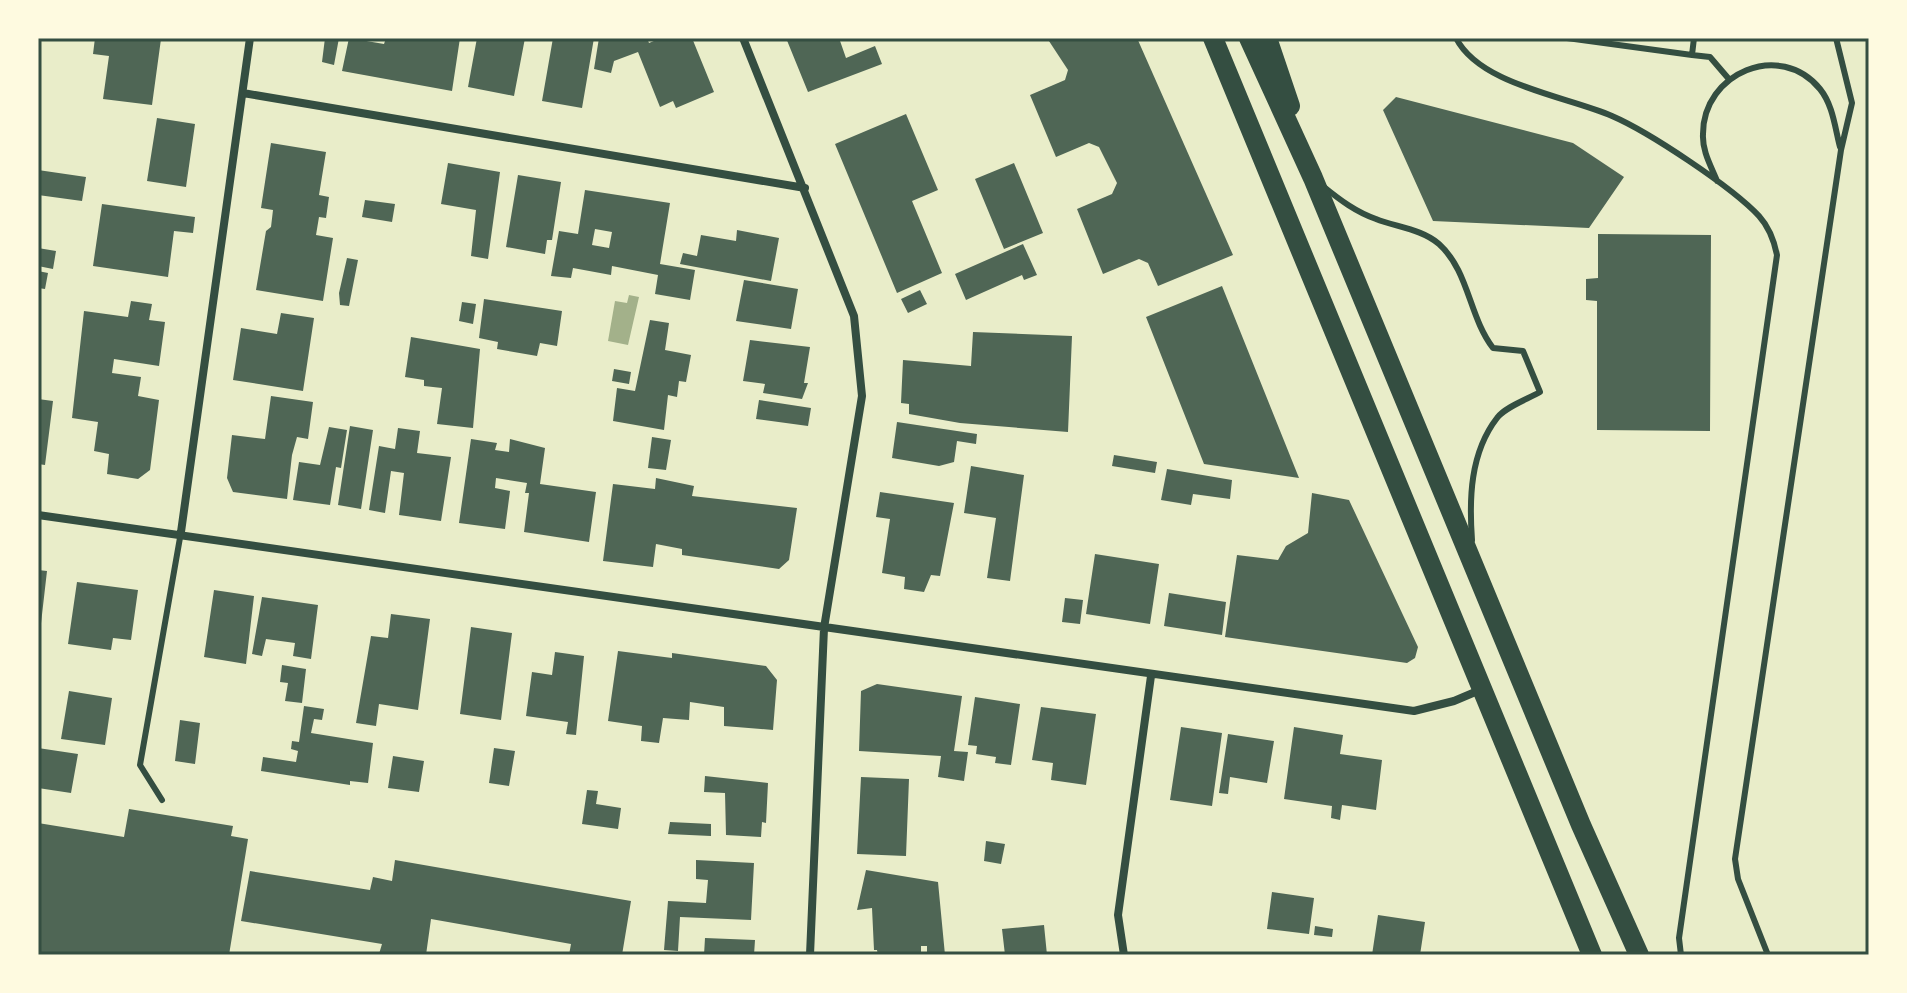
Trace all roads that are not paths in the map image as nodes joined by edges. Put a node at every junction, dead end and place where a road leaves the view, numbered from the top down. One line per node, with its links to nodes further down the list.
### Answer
1 (250, 38): 12 (street)
2 (743, 38): 16 (street)
3 (1215, 38): 22 (main road)
4 (1249, 38): 14 (main road)
5 (1267, 38): 14 (main road)
6 (1456, 38): 15 (lane)
7 (1567, 38): 10 (lane)
8 (1694, 38): 10 (lane)
9 (1836, 38): 13 (lane)
10 (1692, 55): 11 (lane)
11 (1728, 78): 13 (lane); 15 (lane)
12 (243, 93): 16 (street); 18 (street)
13 (1841, 150): 29 (lane)
14 (1313, 178): 19 (main road); 19 (lane)
15 (1717, 181): 28 (lane)
16 (805, 188): 20 (street)
17 (38, 515): 18 (street)
18 (181, 532): 20 (street); 23 (lane)
19 (1473, 559): 27 (main road)
20 (824, 628): 21 (street); 24 (street)
21 (1151, 676): 22 (street); 25 (street)
22 (1482, 689): 26 (main road)
23 (162, 800)
24 (810, 955)
25 (1124, 955)
26 (1592, 955)
27 (1639, 955)
28 (1681, 955)
29 (1768, 955)

